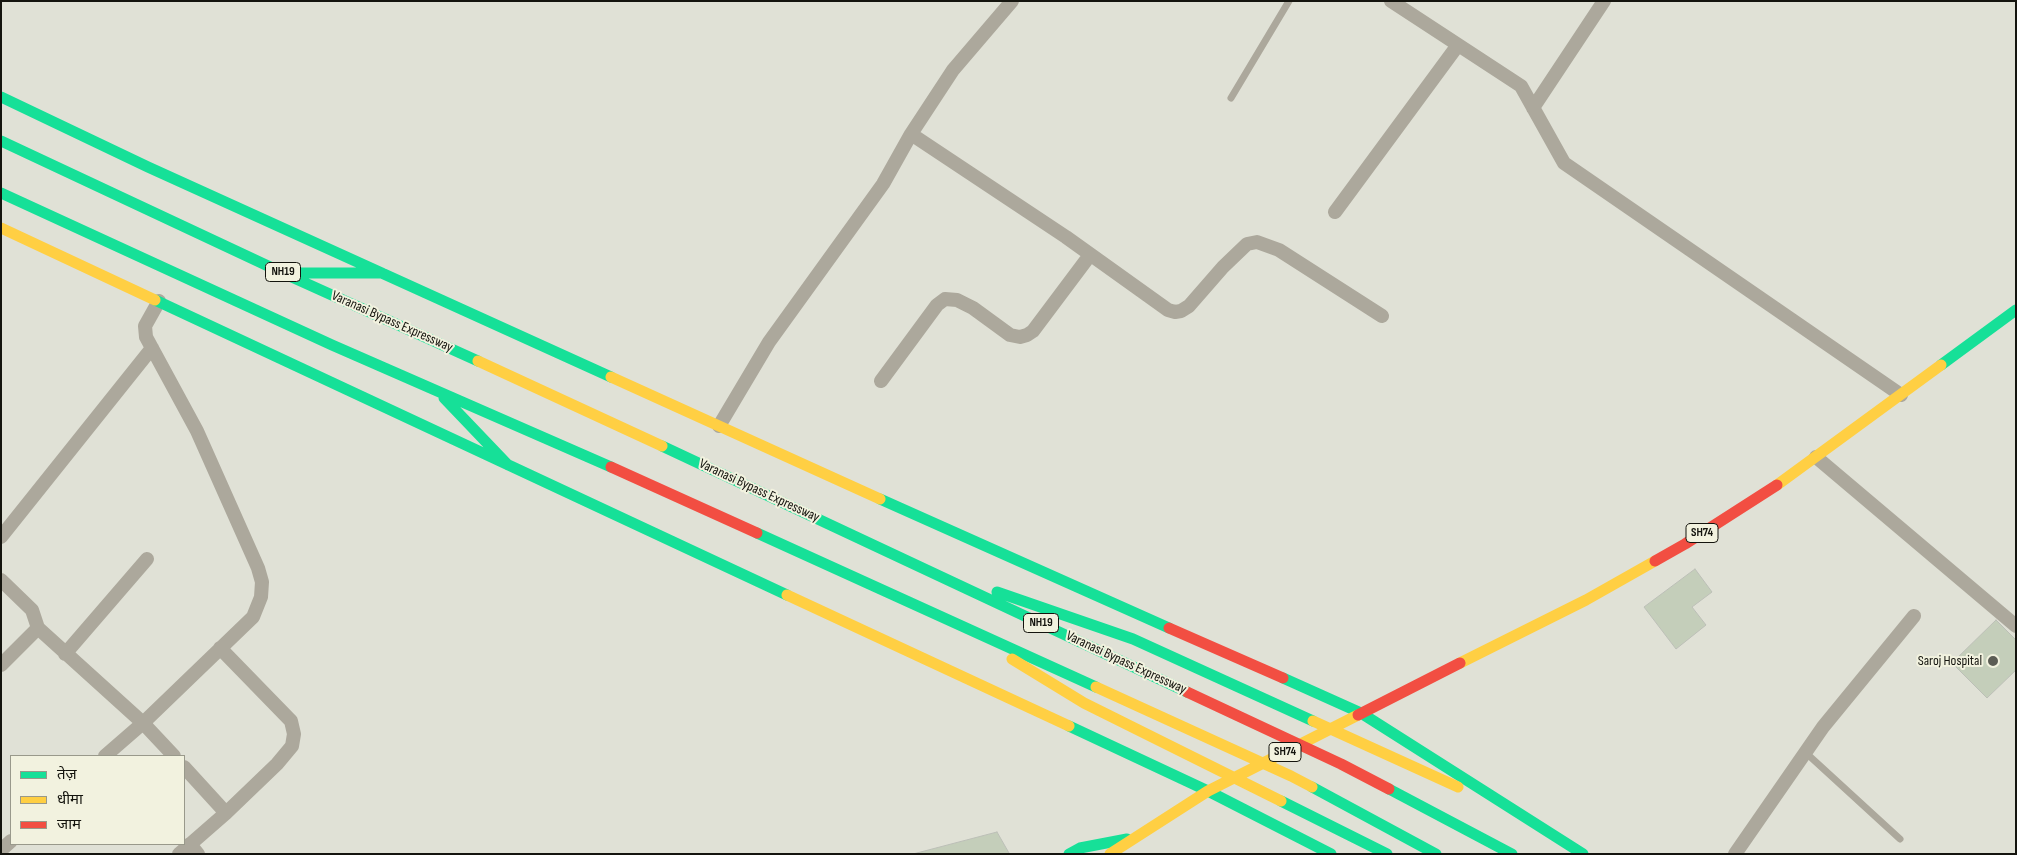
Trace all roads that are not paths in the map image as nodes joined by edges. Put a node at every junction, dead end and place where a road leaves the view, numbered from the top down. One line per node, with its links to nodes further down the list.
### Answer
1 (1012, 1): 9 (street)
2 (1289, 1): 7 (lane)
3 (1391, 1): 5 (street)
4 (1604, 1): 8 (street)
5 (1458, 44): 8 (street); 12 (street)
6 (1, 97): 16 (main road)
7 (1231, 98)
8 (1533, 108): 23 (street)
9 (911, 134): 14 (street); 24 (street)
10 (1, 141): 15 (main road, Varanasi Bypass Expressway / NH19)
11 (1, 193): 22 (main road, NH19)
12 (1335, 212)
13 (1, 228): 17 (main road)
14 (1090, 255): 19 (street); 21 (street)
15 (283, 273): 16 (main road); 29 (main road, Varanasi Bypass Expressway / NH19)
16 (382, 273): 24 (main road)
17 (159, 301): 20 (street); 26 (main road)
18 (2016, 310): 23 (main road, SH74)
19 (1382, 316)
20 (152, 348): 27 (street); 35 (street)
21 (882, 381)
22 (436, 390): 26 (main road); 31 (main road, NH19)
23 (1901, 395): 25 (main road, SH74)
24 (719, 426): 38 (main road)
25 (1816, 457): 33 (street); 38 (main road, SH74)
26 (508, 465): 44 (main road)
27 (1, 537)
28 (147, 559): 36 (street)
29 (910, 562): 46 (main road); 56 (main road, Varanasi Bypass Expressway / NH19)
30 (1, 580): 34 (street)
31 (935, 613): 54 (main road); 55 (main road, NH19)
32 (1914, 616): 40 (street)
33 (2016, 626)
34 (38, 628): 36 (street); 37 (street)
35 (220, 648): 39 (street); 45 (street)
36 (65, 654): 39 (street)
37 (1, 665)
38 (1361, 713): 44 (main road, SH74); 46 (main road)
39 (143, 723): 41 (street); 42 (street)
40 (1805, 752): 48 (lane); 58 (street)
41 (106, 755)
42 (173, 755)
43 (185, 768): 45 (street)
44 (1208, 791): 47 (main road, SH74); 53 (main road)
45 (226, 813): 49 (street)
46 (1538, 827): 57 (main road)
47 (1133, 838): 51 (main road, SH74); 52 (main road, SH74)
48 (1900, 839)
49 (194, 849): 50 (street)
50 (179, 854)
51 (1069, 854)
52 (1110, 854)
53 (1331, 854)
54 (1387, 854)
55 (1436, 854)
56 (1512, 854)
57 (1583, 854)
58 (1735, 854)

